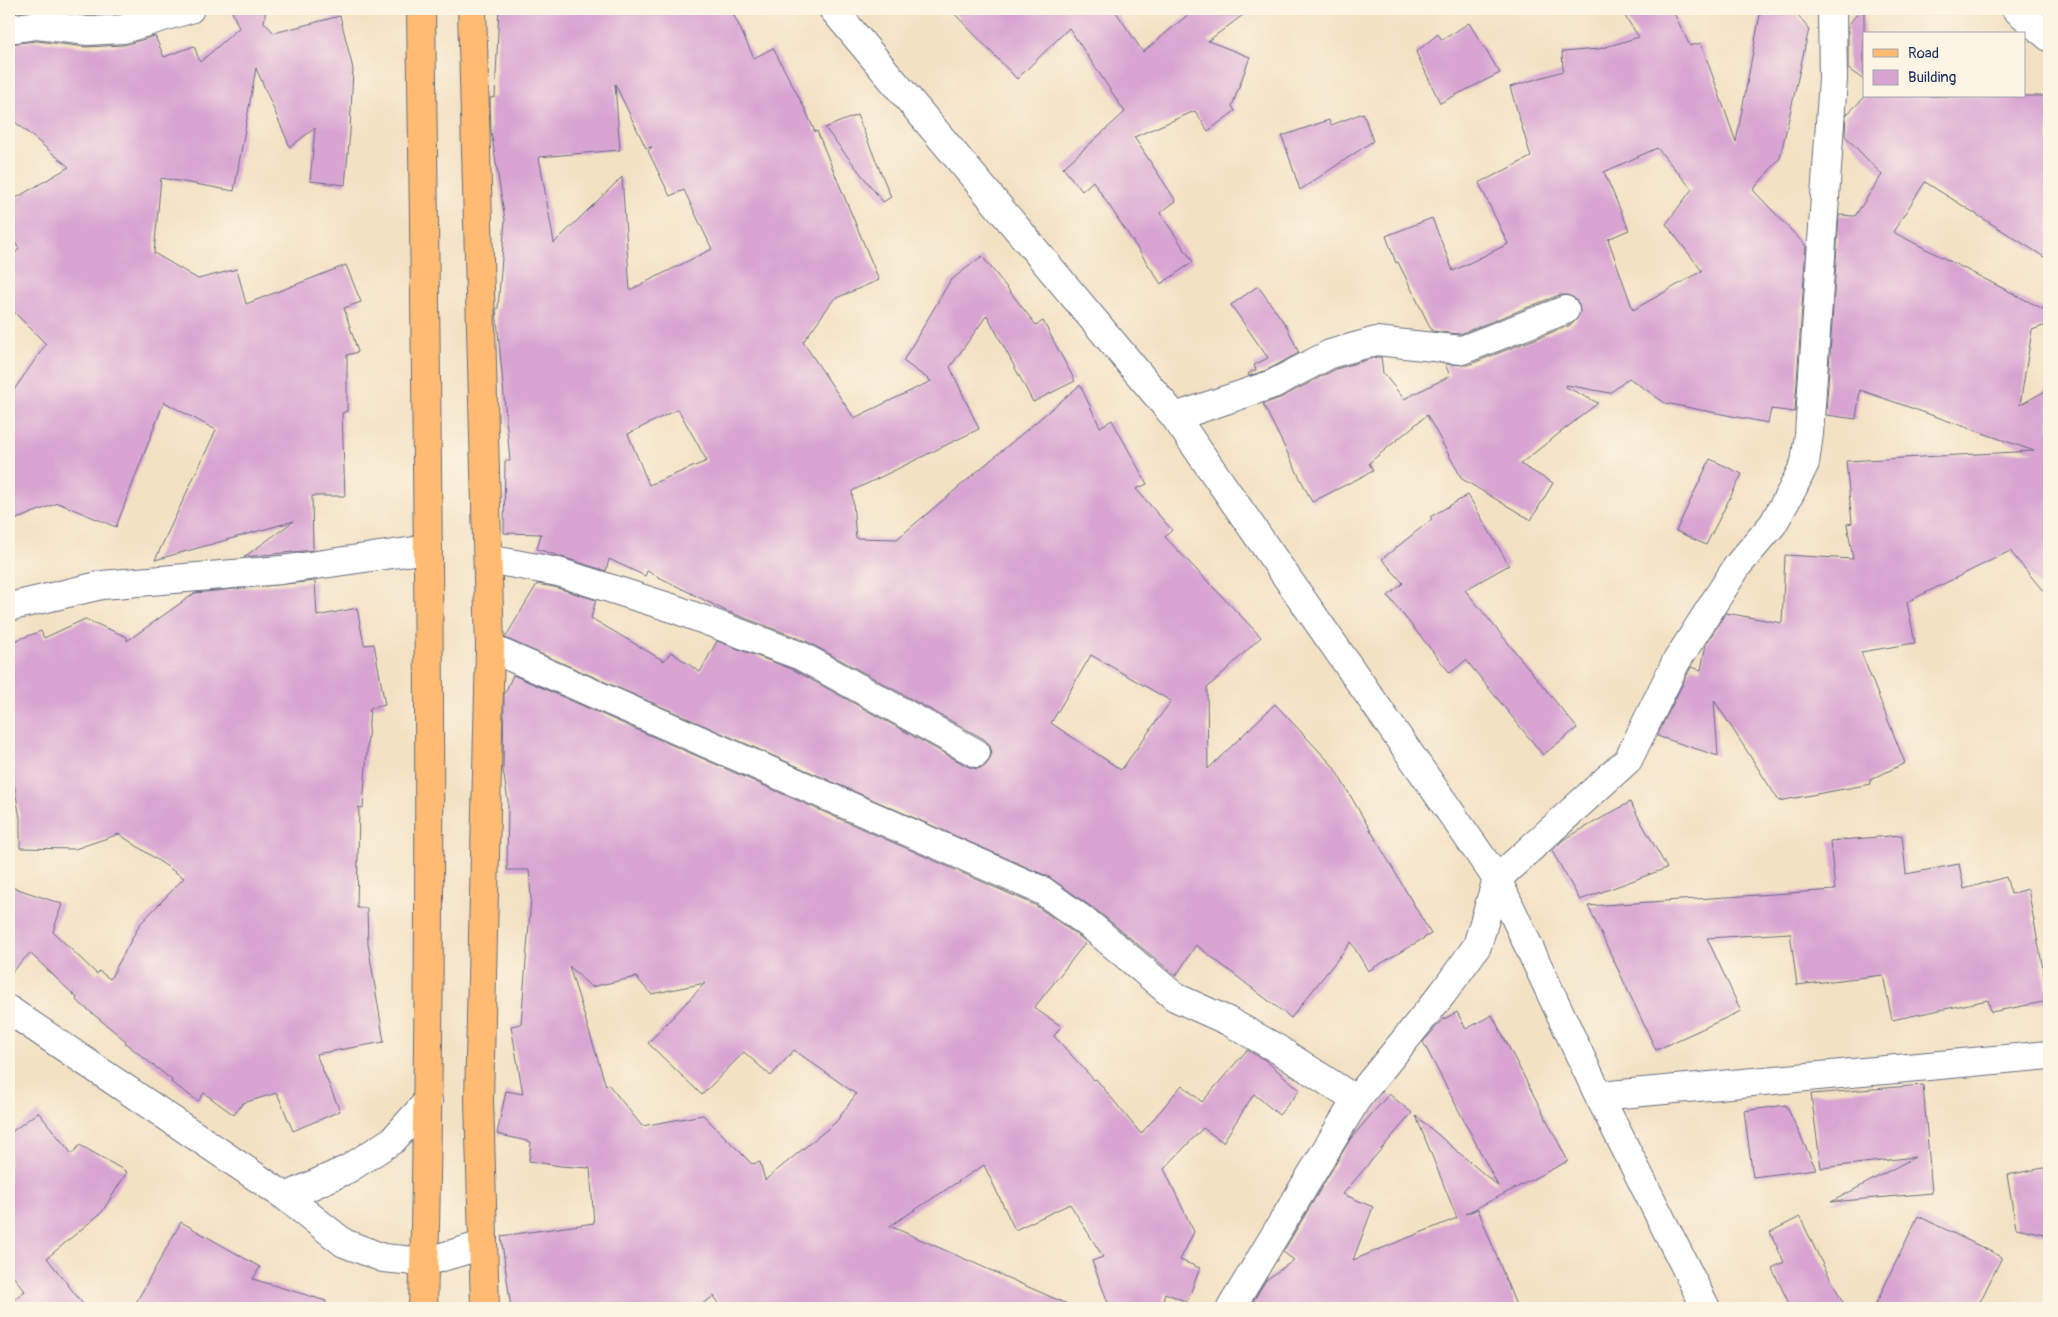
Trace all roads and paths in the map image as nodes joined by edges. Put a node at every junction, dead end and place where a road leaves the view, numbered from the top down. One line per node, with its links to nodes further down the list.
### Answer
1 (190, 9): 7 (street)
2 (421, 9): 11 (main road)
3 (472, 9): 12 (main road)
4 (833, 9): 10 (street)
5 (1832, 9): 16 (street)
6 (2016, 9): 8 (street)
7 (9, 29)
8 (2049, 37)
9 (1565, 310): 10 (street)
10 (1175, 417): 16 (street)
11 (428, 549): 13 (street); 21 (main road)
12 (488, 559): 14 (main road); 15 (street)
13 (9, 607)
14 (490, 648): 20 (street); 23 (main road)
15 (976, 753)
16 (1497, 879): 19 (street); 20 (street)
17 (9, 1010): 22 (street)
18 (2049, 1055): 19 (street)
19 (1599, 1096): 28 (street)
20 (1356, 1100): 27 (street)
21 (428, 1101): 22 (street); 24 (main road)
22 (286, 1197): 24 (street)
23 (483, 1245): 24 (street); 26 (main road)
24 (425, 1262): 25 (main road)
25 (423, 1308)
26 (485, 1308)
27 (1231, 1308)
28 (1706, 1308)

